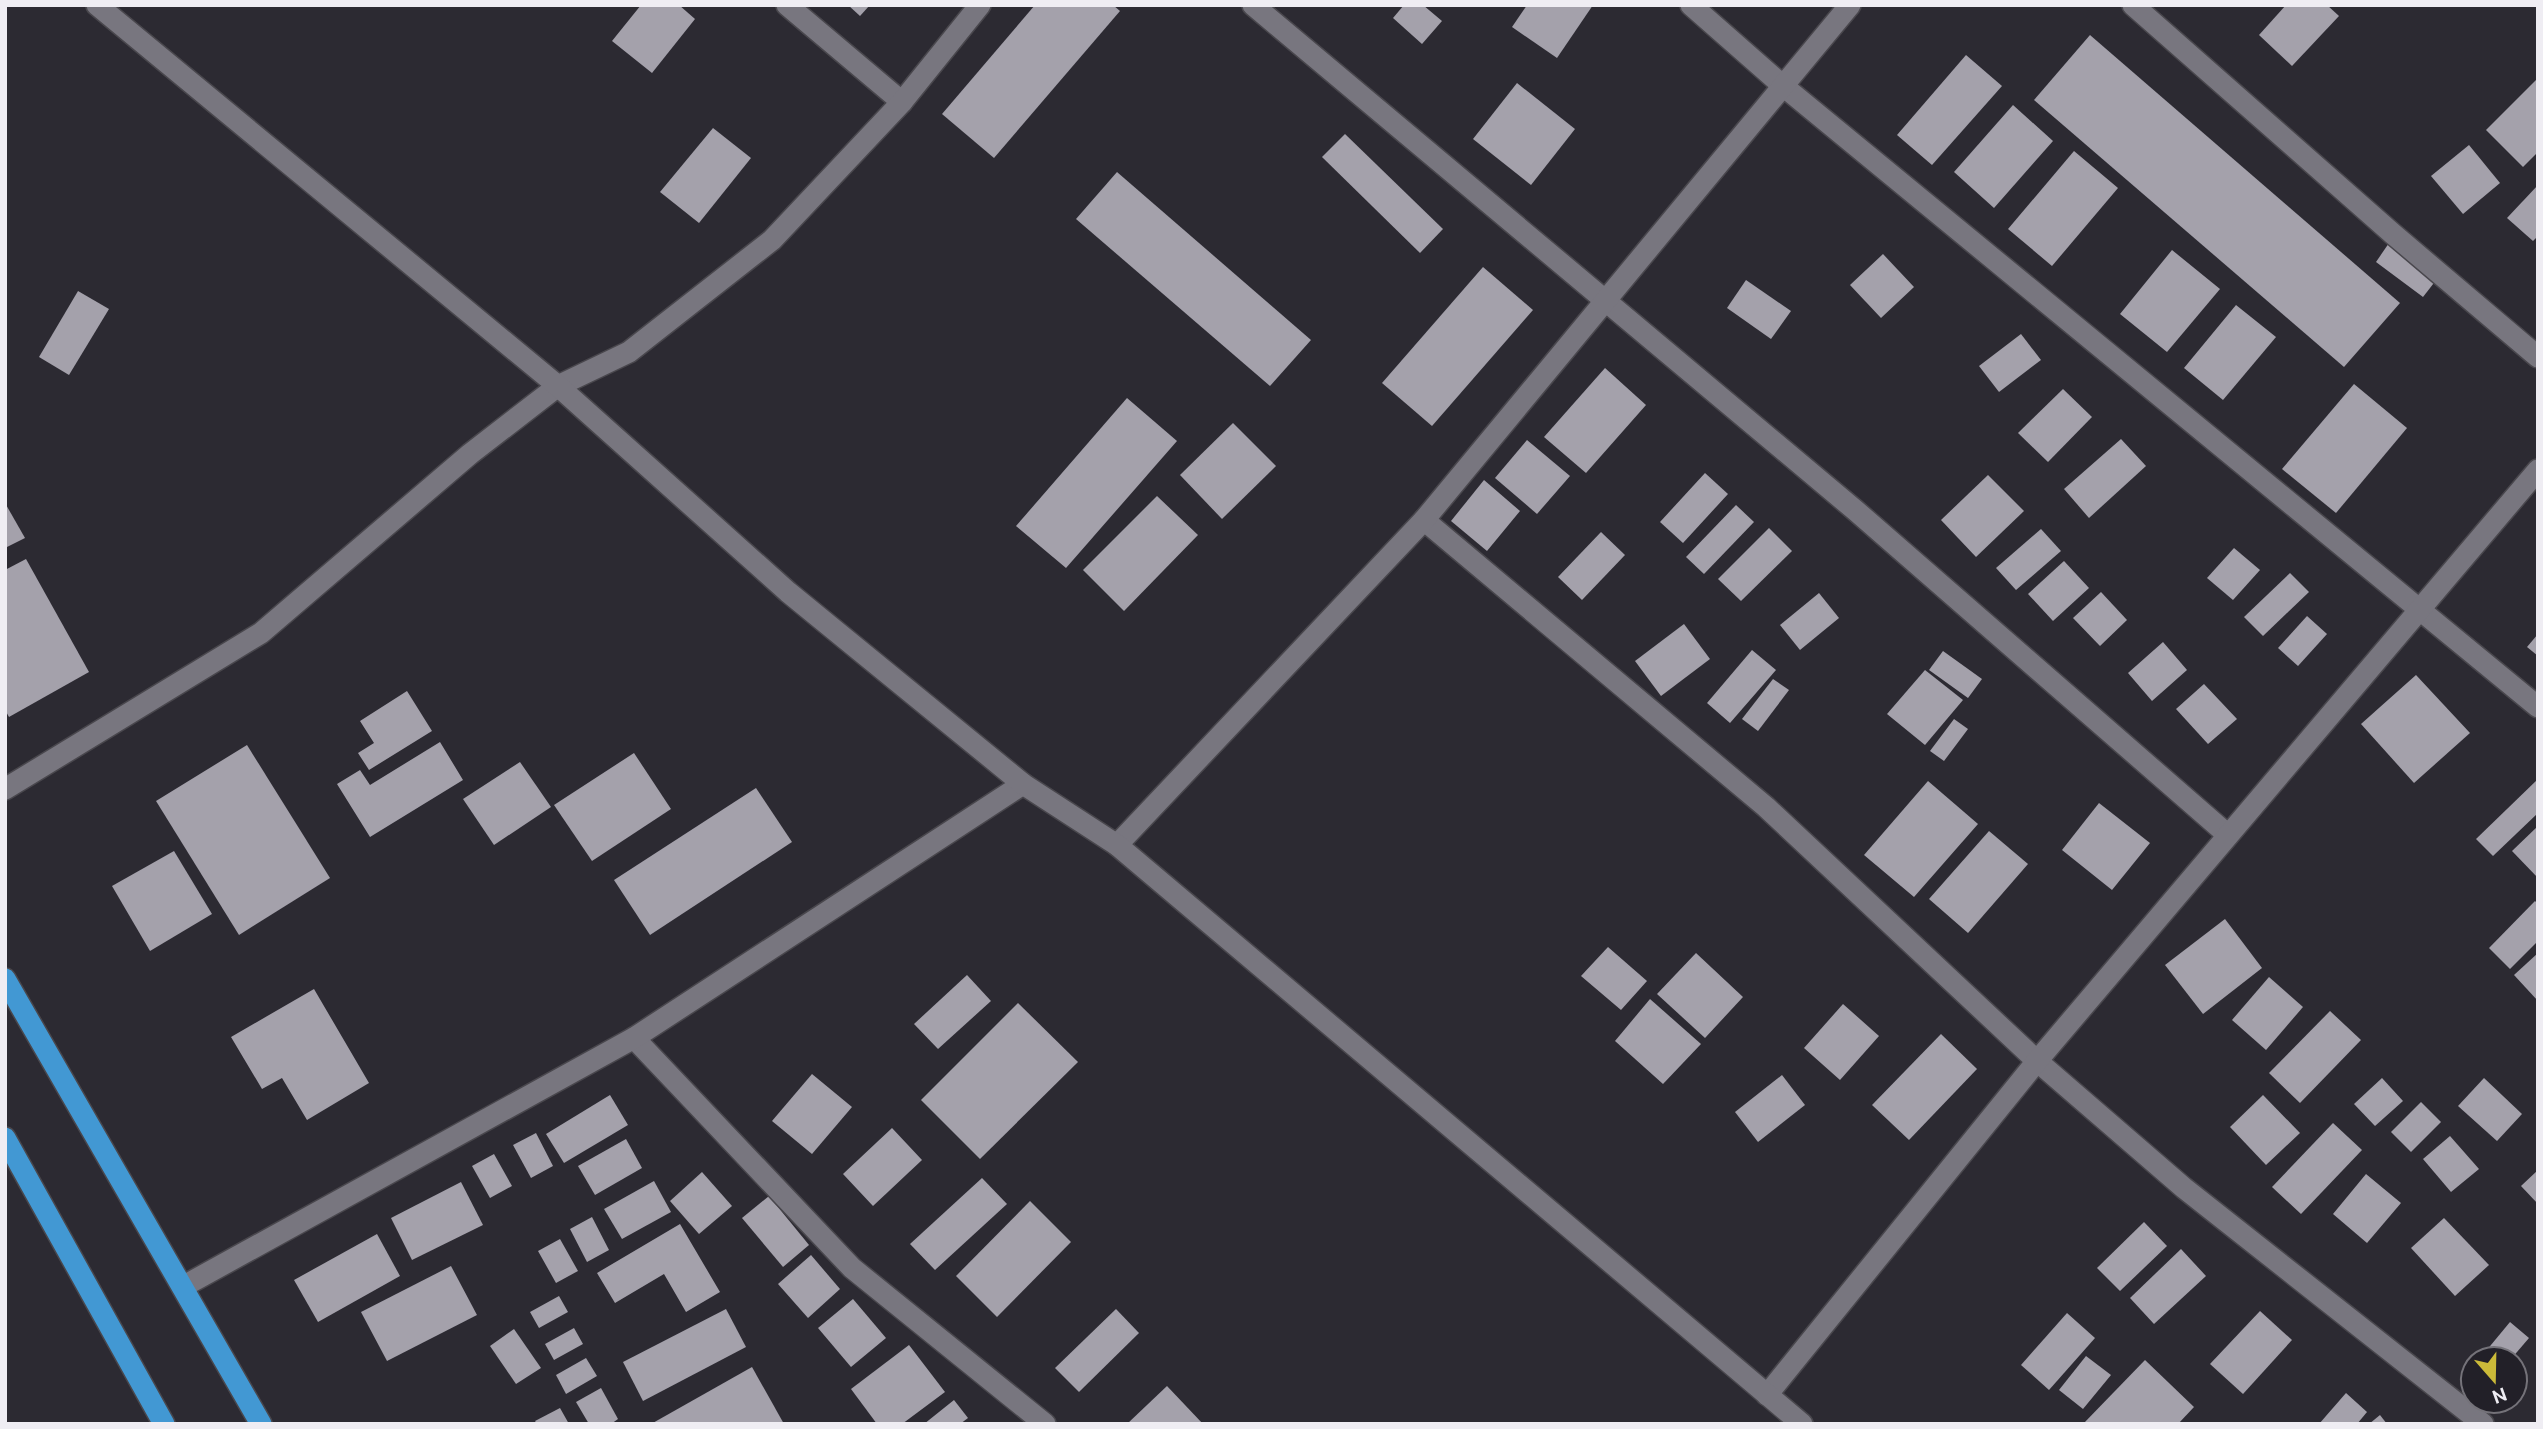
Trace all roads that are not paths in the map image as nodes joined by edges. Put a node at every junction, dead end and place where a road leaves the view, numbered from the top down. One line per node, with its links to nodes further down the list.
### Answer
1 (97, 5): 12 (street)
2 (787, 5): 9 (street)
3 (980, 5): 9 (street)
4 (1253, 5): 10 (street)
5 (1691, 5): 8 (street)
6 (1850, 5): 8 (street)
7 (2133, 5): 11 (street)
8 (1782, 85): 10 (street); 15 (street)
9 (902, 102): 12 (street)
10 (1603, 302): 14 (street); 19 (street)
11 (2538, 357)
12 (558, 386): 17 (street); 18 (street)
13 (2538, 470): 15 (street)
14 (1424, 520): 20 (street); 23 (street)
15 (2418, 609): 16 (street); 19 (street)
16 (2538, 707)
17 (1023, 784): 20 (street); 22 (street)
18 (5, 789)
19 (2228, 835): 23 (street)
20 (1117, 845): 26 (street)
21 (5, 979): 25 (highway)
22 (635, 1038): 25 (street); 29 (street)
23 (2037, 1061): 26 (street); 31 (street)
24 (5, 1138): 27 (highway)
25 (184, 1286): 28 (highway)
26 (1767, 1395): 30 (street)
27 (164, 1424)
28 (261, 1424)
29 (1045, 1424)
30 (1802, 1424)
31 (2483, 1424)

